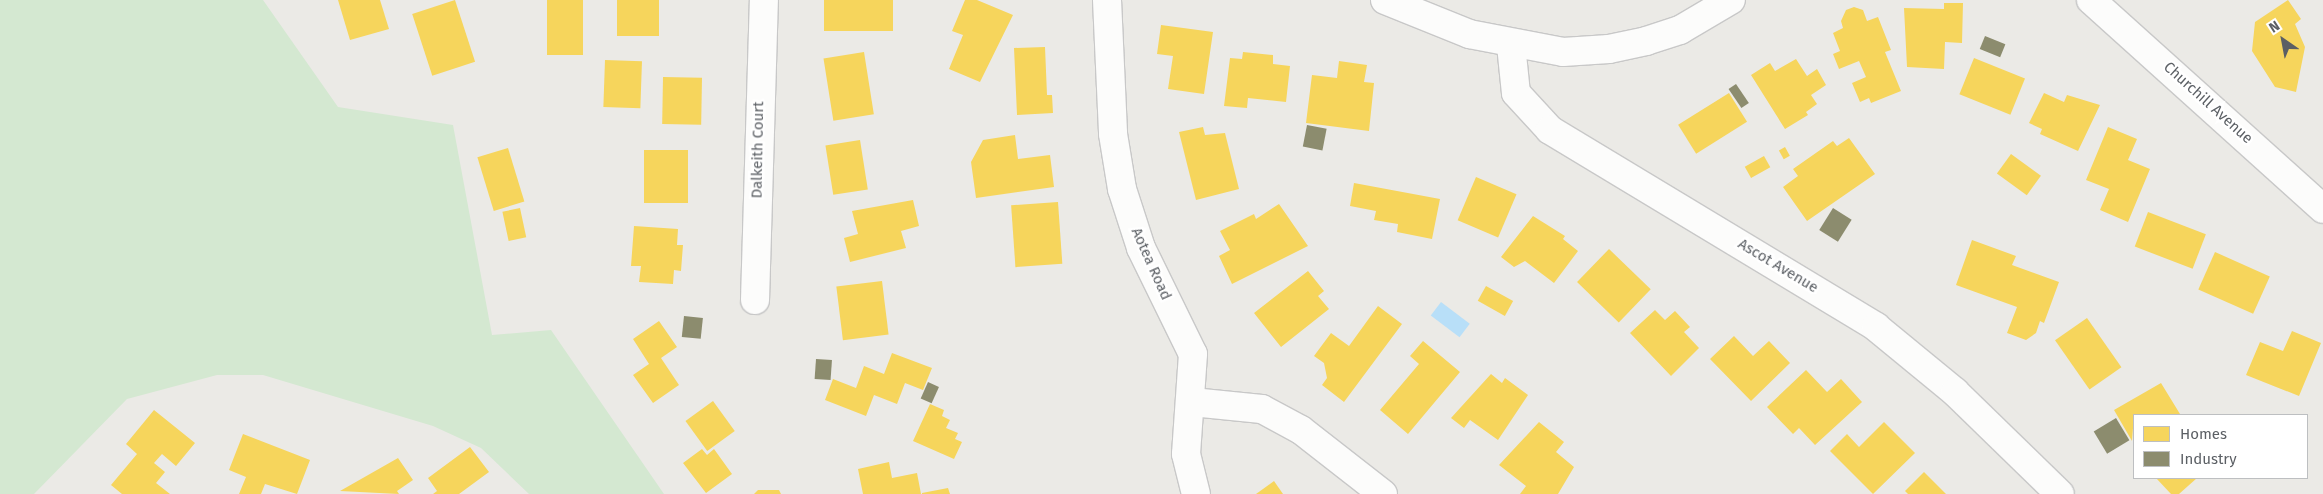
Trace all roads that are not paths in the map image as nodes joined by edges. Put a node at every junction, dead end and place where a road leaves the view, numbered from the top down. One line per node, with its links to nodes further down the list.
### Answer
1 (764, 0): 8 (street, Dalkeith Court)
2 (1107, 0): 9 (street, Aotea Road)
3 (1385, 0): 6 (street)
4 (1731, 0): 6 (street)
5 (2091, 0): 7 (street, Churchill Avenue)
6 (1511, 45): 12 (street, Ascot Avenue)
7 (2323, 209)
8 (755, 300)
9 (1192, 402): 10 (street, Aotea Road); 11 (street)
10 (1196, 494)
11 (1383, 494)
12 (2060, 494)

